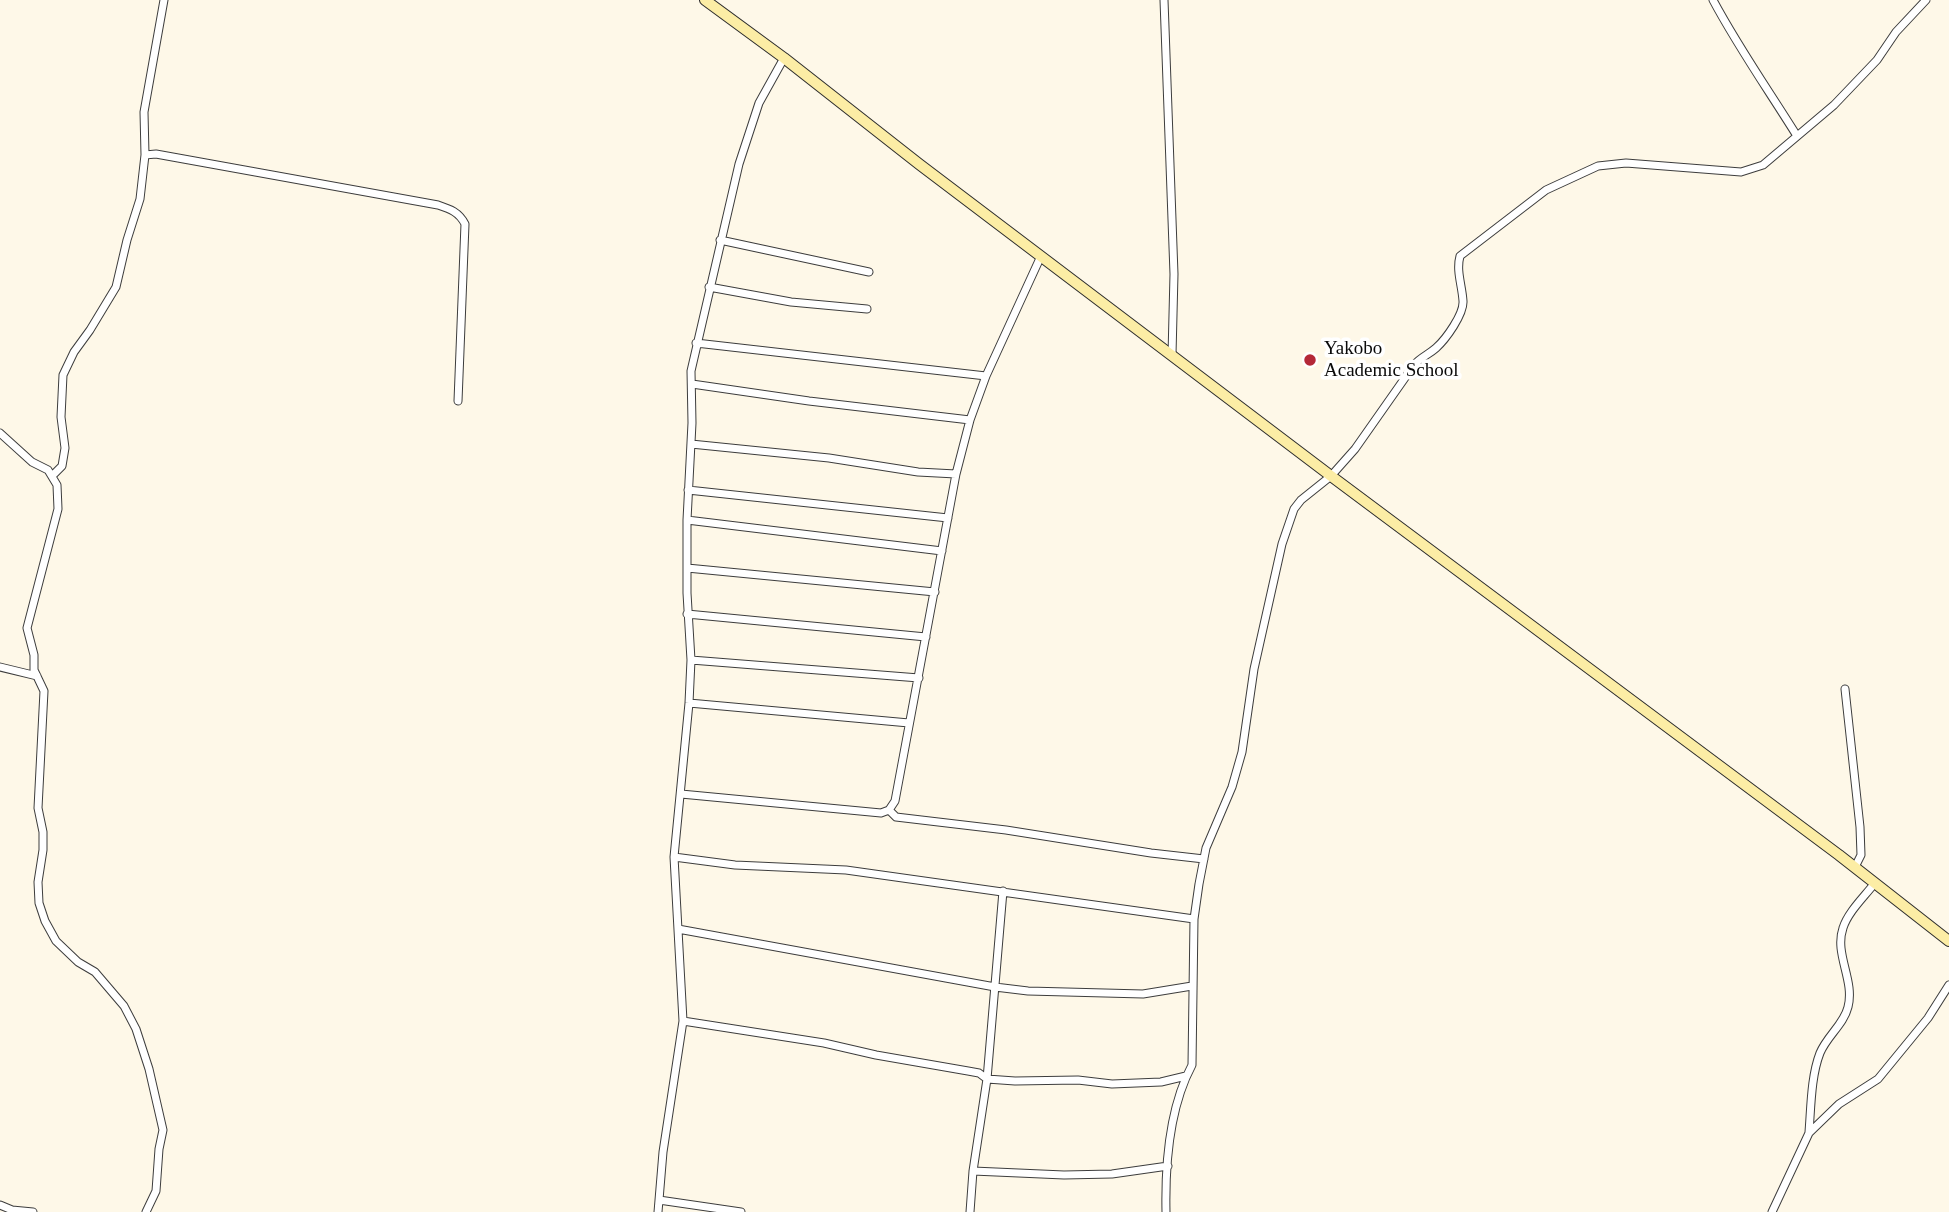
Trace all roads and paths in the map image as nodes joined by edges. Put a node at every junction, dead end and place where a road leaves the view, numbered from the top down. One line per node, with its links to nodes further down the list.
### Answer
1 (164, 0): 8 (street)
2 (705, 0): 6 (street)
3 (1164, 0): 15 (street)
4 (1713, 0): 7 (street)
5 (1926, 0): 7 (street)
6 (784, 58): 9 (street); 10 (street)
7 (1797, 136): 24 (street)
8 (145, 155): 18 (street); 23 (street)
9 (720, 240): 11 (street); 12 (street)
10 (1041, 256): 15 (street); 16 (street)
11 (869, 272)
12 (709, 287): 13 (street); 14 (street)
13 (867, 309)
14 (696, 342): 16 (street); 17 (street)
15 (1172, 355): 24 (street)
16 (986, 376): 19 (street)
17 (692, 384): 19 (street); 21 (street)
18 (458, 401)
19 (970, 420): 22 (street)
20 (0, 433): 23 (street)
21 (691, 444): 22 (street); 25 (street)
22 (956, 474): 26 (street)
23 (52, 476): 35 (street)
24 (1331, 476): 43 (street); 44 (street)
25 (688, 490): 26 (street); 27 (street)
26 (948, 518): 28 (street)
27 (687, 520): 28 (street); 29 (street)
28 (942, 551): 30 (street)
29 (687, 568): 30 (street); 31 (street)
30 (935, 592): 32 (street)
31 (687, 614): 32 (street); 33 (street)
32 (926, 637): 36 (street)
33 (691, 660): 36 (street); 38 (street)
34 (0, 667): 35 (street)
35 (37, 676): 62 (street)
36 (919, 678): 39 (street)
37 (1846, 690): 44 (street)
38 (690, 702): 39 (street); 40 (street)
39 (909, 723): 41 (street)
40 (681, 794): 41 (street); 42 (street)
41 (889, 810): 43 (street)
42 (674, 857): 46 (street); 48 (street)
43 (1204, 859): 47 (street)
44 (1855, 867): 45 (street)
45 (1874, 884): 49 (street); 56 (street)
46 (1003, 891): 47 (street); 52 (street)
47 (1194, 919): 51 (street)
48 (678, 929): 52 (street); 53 (street)
49 (1949, 941)
50 (1949, 985): 56 (street)
51 (1192, 986): 52 (street); 54 (street)
52 (995, 987): 55 (street)
53 (683, 1021): 55 (street); 59 (street)
54 (1186, 1076): 55 (street); 57 (street)
55 (987, 1079): 58 (street)
56 (1810, 1133): 67 (street)
57 (1168, 1166): 58 (street); 66 (street)
58 (972, 1171): 65 (street)
59 (659, 1200): 63 (street); 64 (street)
60 (0, 1205): 61 (street)
61 (33, 1212)
62 (146, 1212)
63 (658, 1212)
64 (741, 1212)
65 (970, 1212)
66 (1166, 1212)
67 (1772, 1212)

